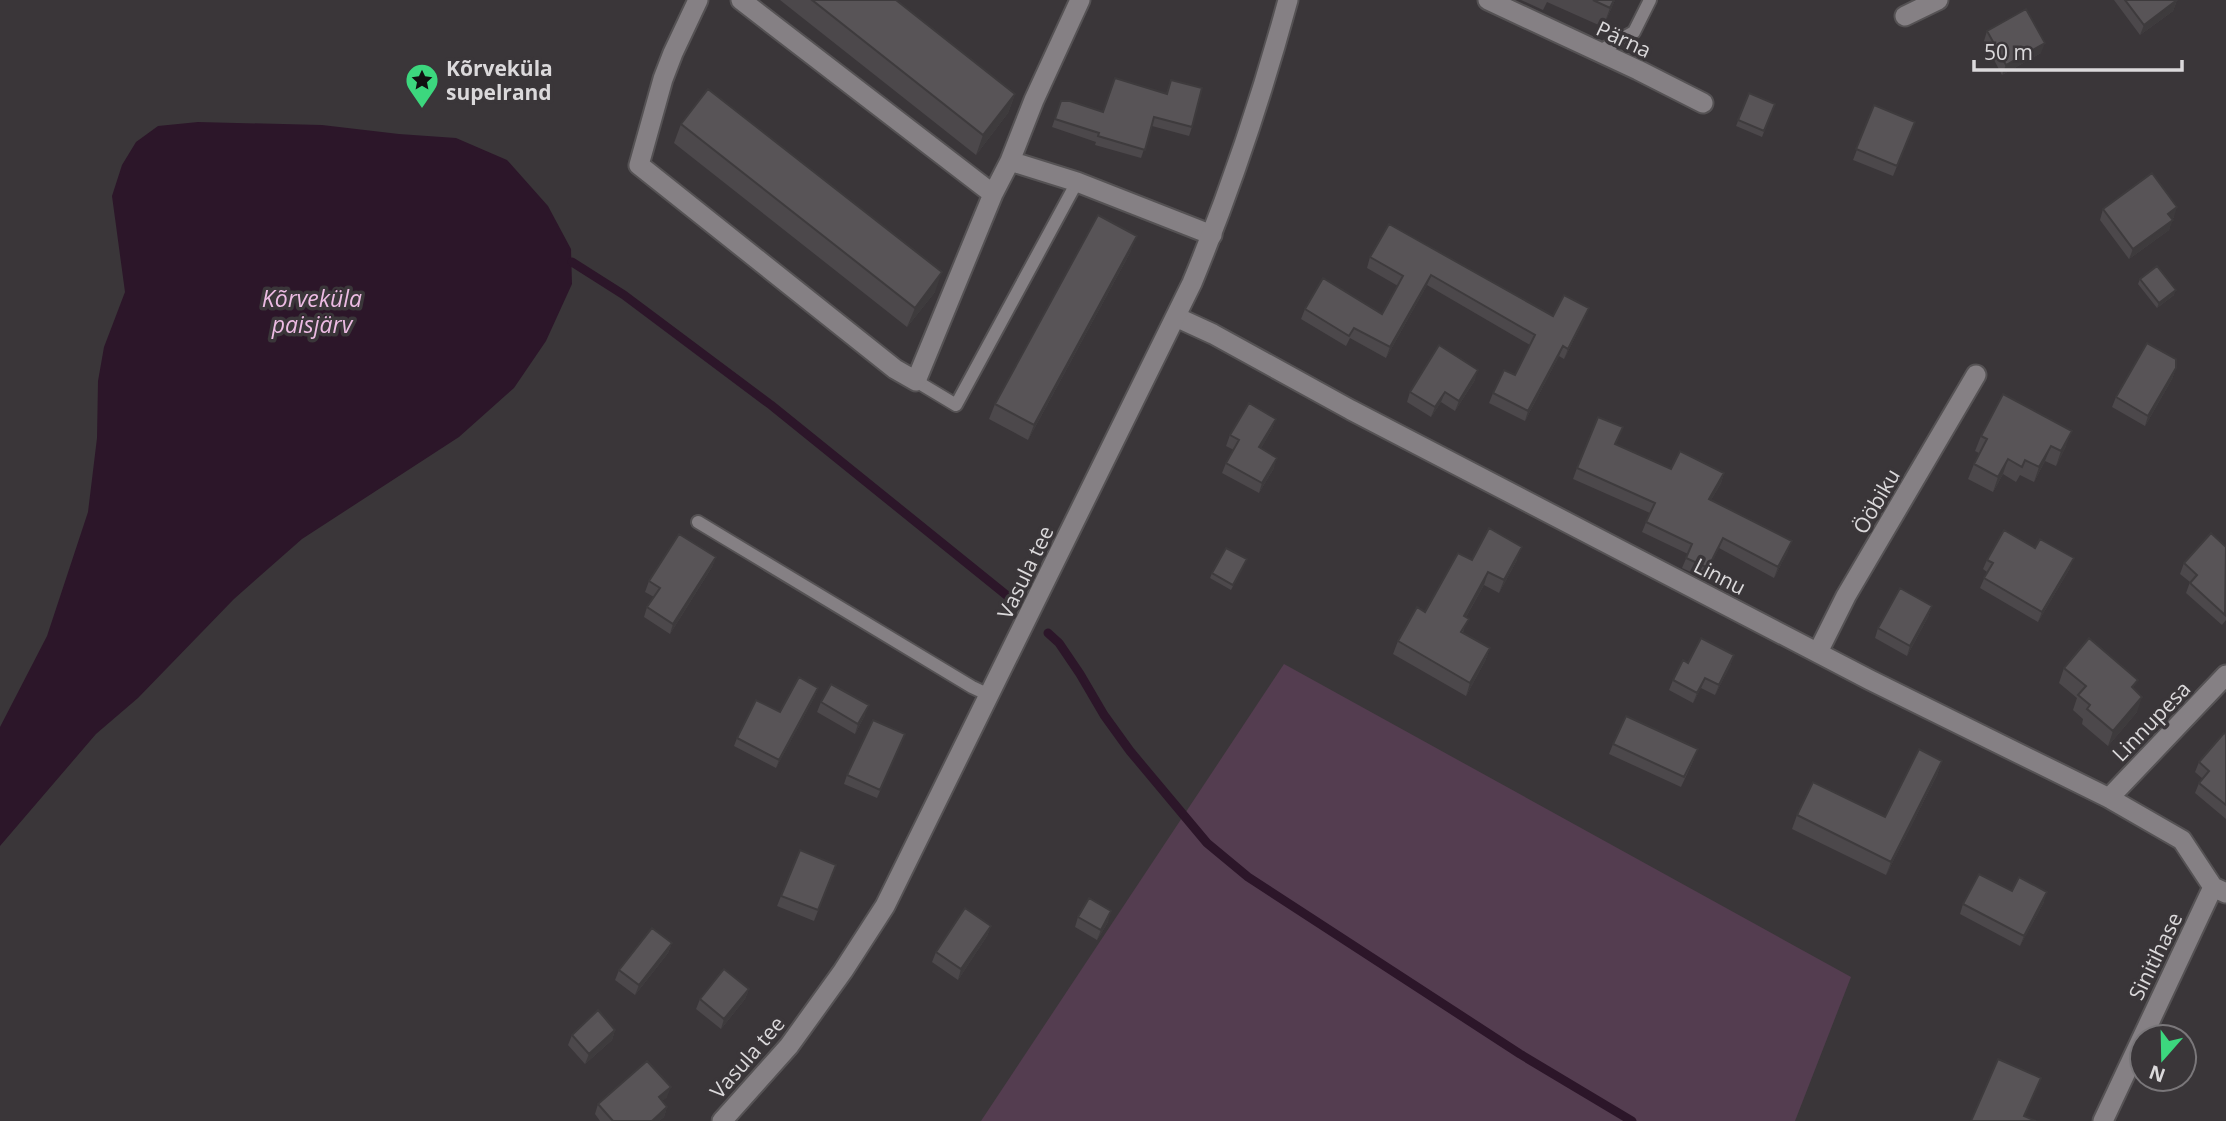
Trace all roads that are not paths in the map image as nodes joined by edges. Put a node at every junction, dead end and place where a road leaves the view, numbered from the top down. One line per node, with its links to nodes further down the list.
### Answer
1 (698, 0): 17 (street)
2 (741, 0): 13 (street)
3 (1080, 0): 11 (street)
4 (1288, 0): 14 (street, Vasula tee)
5 (1488, 0): 9 (street, Pärna)
6 (1650, 0): 9 (lane)
7 (1938, 0): 8 (street)
8 (1905, 16)
9 (1598, 52): 10 (street, Pärna)
10 (1703, 103)
11 (1010, 161): 12 (street); 13 (street)
12 (1077, 181): 14 (street); 17 (lane)
13 (993, 194): 17 (street)
14 (1212, 234): 15 (street, Vasula tee)
15 (1176, 317): 19 (street, Linnu); 21 (street, Vasula tee)
16 (1976, 375): 19 (street, Ööbiku)
17 (916, 381)
18 (698, 522): 21 (lane)
19 (1818, 652): 22 (street, Linnu)
20 (2226, 675): 22 (street, Linnupesa)
21 (989, 695): 24 (street, Vasula tee)
22 (2109, 798): 23 (street, Linnu)
23 (2220, 890): 25 (street, Sinitihase)
24 (722, 1121)
25 (2104, 1121)

